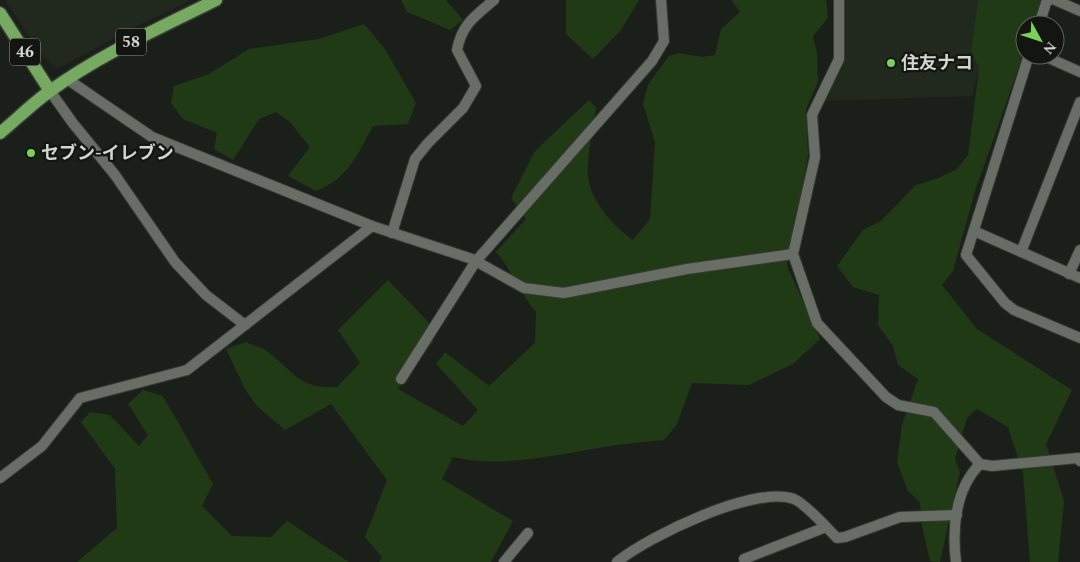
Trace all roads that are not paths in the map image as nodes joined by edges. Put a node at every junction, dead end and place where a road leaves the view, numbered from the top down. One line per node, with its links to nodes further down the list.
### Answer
1 (216, 0): 13 (main road, 58)
2 (494, 0): 19 (street)
3 (661, 0): 23 (street)
4 (839, 0): 22 (street)
5 (1049, 0): 9 (street)
6 (1056, 0): 7 (street)
7 (1080, 11)
8 (0, 13): 14 (main road, 46)
9 (1042, 15)
10 (1026, 65): 18 (street)
11 (1064, 65): 12 (street)
12 (1080, 72)
13 (68, 80): 14 (main road, 58); 17 (street)
14 (50, 91): 16 (main road); 26 (street)
15 (1080, 102): 21 (street)
16 (0, 133)
17 (372, 226): 19 (street); 26 (street)
18 (974, 231): 21 (street); 27 (street)
19 (392, 233): 23 (street)
20 (1080, 250): 24 (street)
21 (1022, 252): 24 (street)
22 (793, 254): 23 (street); 30 (street)
23 (476, 262): 28 (street)
24 (1070, 274): 25 (street)
25 (1080, 278)
26 (244, 326): 31 (street)
27 (1080, 338)
28 (400, 379)
29 (1080, 461): 30 (street)
30 (980, 464): 32 (street)
31 (0, 478)
32 (957, 515): 33 (street); 38 (street)
33 (826, 527): 36 (street); 37 (street)
34 (528, 533): 35 (street)
35 (504, 562)
36 (617, 562)
37 (745, 562)
38 (956, 562)

